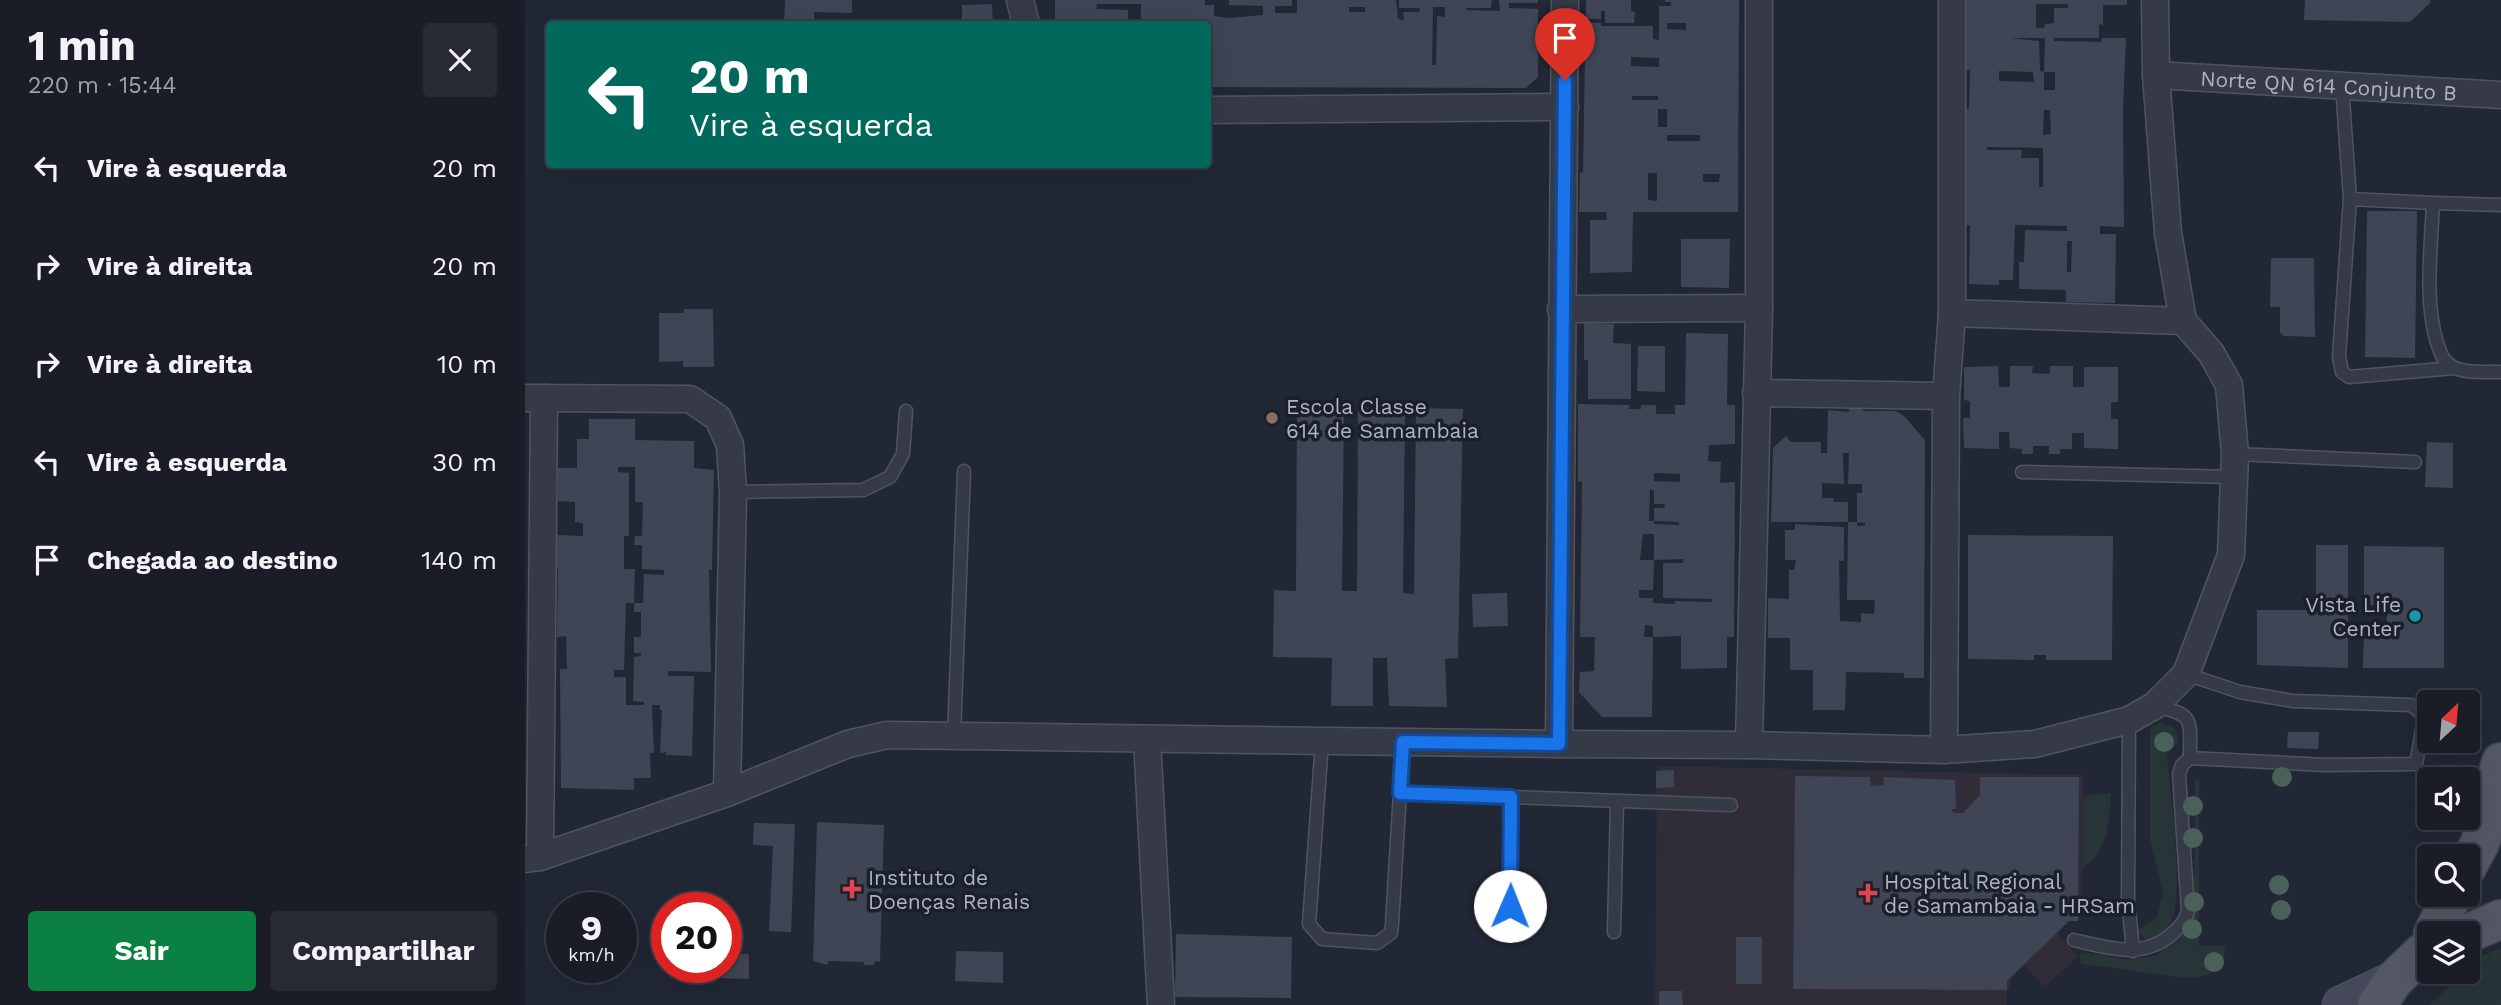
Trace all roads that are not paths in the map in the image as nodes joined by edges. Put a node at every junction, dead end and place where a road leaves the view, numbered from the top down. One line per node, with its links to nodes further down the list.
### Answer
1 (1020, 0): 6 (street)
2 (1565, 0): 10 (street)
3 (1759, 0): 15 (street)
4 (1952, 0): 17 (street)
5 (2155, 0): 7 (street)
6 (1025, 21)
7 (2156, 75): 8 (street, Norte QN 614 Conjunto B); 18 (street)
8 (2342, 85): 9 (street, Norte QN 614 Conjunto B); 12 (lane)
9 (2501, 95)
10 (1565, 107): 11 (street); 16 (street)
11 (1211, 110)
12 (2350, 199): 13 (lane); 19 (lane)
13 (2433, 204): 14 (lane); 19 (lane)
14 (2501, 205)
15 (1759, 308): 16 (street); 21 (street)
16 (1561, 309): 37 (street)
17 (1952, 313): 18 (street); 22 (street)
18 (2183, 321): 26 (street)
19 (2453, 368): 20 (lane)
20 (2501, 372)
21 (1756, 393): 22 (street); 38 (street)
22 (1945, 396): 39 (street)
23 (534, 398): 29 (street); 48 (street)
24 (906, 411): 29 (lane)
25 (2415, 462): 26 (lane)
26 (2234, 465): 28 (lane); 30 (street)
27 (964, 471): 33 (lane)
28 (2022, 472)
29 (733, 492): 42 (street)
30 (2186, 674): 31 (street); 40 (lane)
31 (2154, 706): 32 (street); 40 (lane)
32 (2130, 720): 39 (street); 54 (lane)
33 (954, 736): 34 (street); 42 (street)
34 (1147, 739): 35 (street); 57 (street)
35 (1322, 741): 36 (street); 43 (lane)
36 (1403, 742): 37 (street); 43 (lane)
37 (1559, 744): 38 (street)
38 (1749, 745): 39 (street)
39 (1944, 750)
40 (2190, 758): 54 (lane)
41 (2501, 762): 47 (main road)
42 (727, 793): 48 (street)
43 (1400, 793): 44 (lane)
44 (1511, 797): 45 (lane); 52 (lane)
45 (1617, 801): 46 (lane); 51 (lane)
46 (1731, 805)
47 (2479, 844)
48 (532, 858)
49 (2501, 919): 50 (main road)
50 (2480, 928)
51 (1614, 932)
52 (1509, 933)
53 (2074, 940): 54 (lane)
54 (2133, 951)
55 (2417, 957): 56 (main road)
56 (2385, 992): 58 (main road)
57 (1161, 1005)
58 (2341, 1005)

